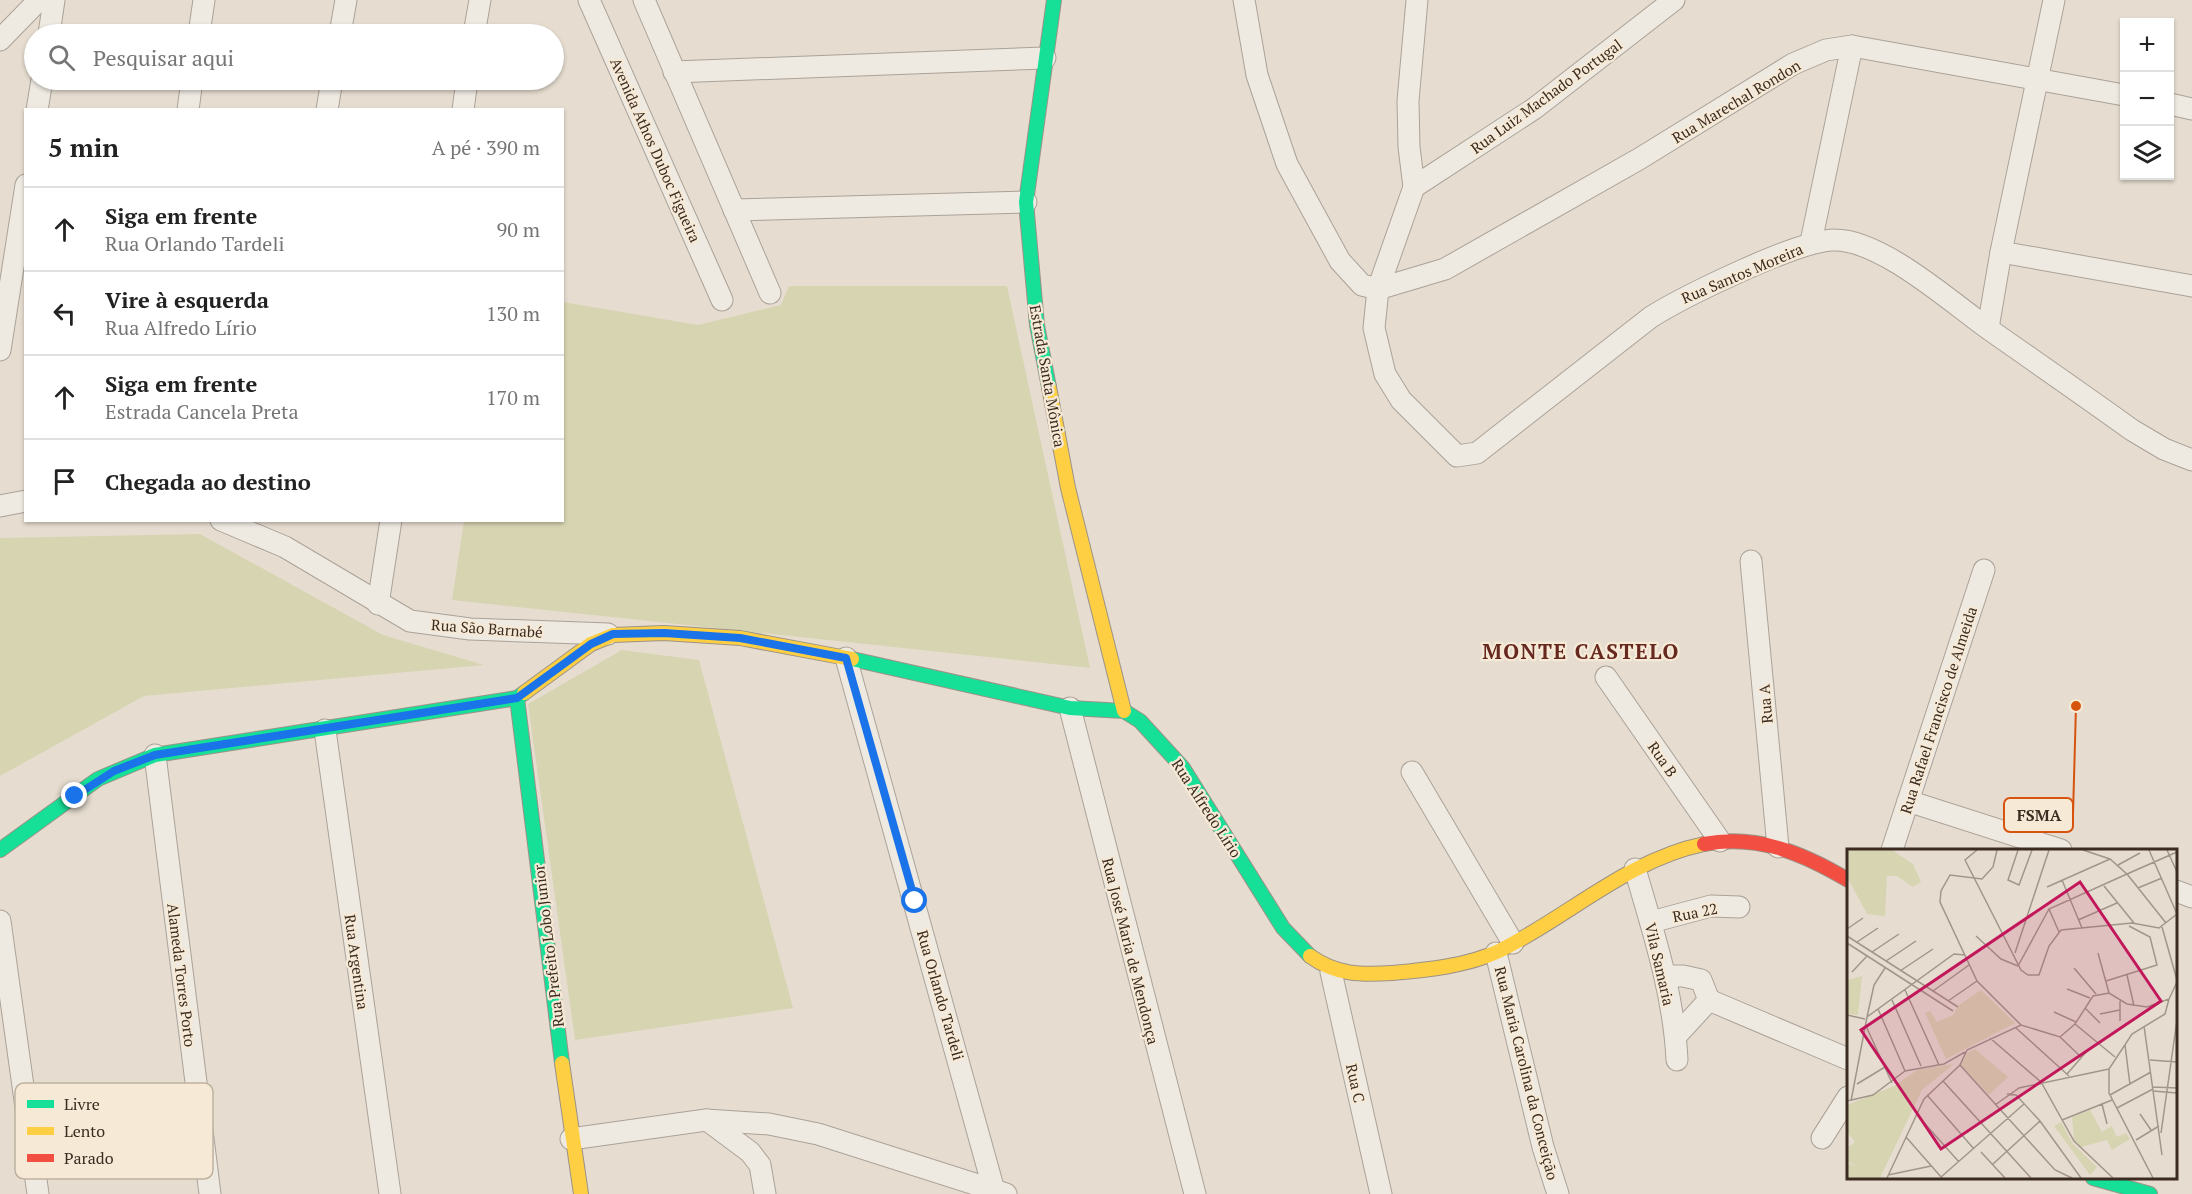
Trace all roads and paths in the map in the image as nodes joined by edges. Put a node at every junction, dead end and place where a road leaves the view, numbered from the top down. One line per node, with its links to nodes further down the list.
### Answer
1 (39, 0): 17 (street)
2 (54, 0): 13 (street)
3 (204, 0): 14 (street)
4 (346, 0): 15 (street)
5 (480, 0): 16 (street)
6 (589, 0): 42 (street, Avenida Athos Duboc Figueira)
7 (644, 0): 20 (street)
8 (1054, 0): 19 (main road, Estrada Santa Mônica)
9 (1244, 0): 40 (street)
10 (1417, 0): 33 (street)
11 (1674, 0): 33 (street, Rua Luiz Machado Portugal)
12 (2054, 0): 21 (street)
13 (50, 24)
14 (200, 24)
15 (342, 24)
16 (476, 24)
17 (0, 40)
18 (1852, 46): 21 (street, Rua Marechal Rondon); 37 (street); 40 (street, Rua Marechal Rondon)
19 (1045, 58): 20 (street); 35 (main road, Estrada Santa Mônica)
20 (674, 72): 36 (street)
21 (2037, 77): 26 (street, Rua Marechal Rondon); 38 (street)
22 (40, 90): 28 (street)
23 (191, 90): 29 (street)
24 (330, 90): 30 (street)
25 (466, 90): 31 (street)
26 (2120, 94)
27 (2174, 105): 32 (street)
28 (37, 108)
29 (188, 108)
30 (327, 108)
31 (463, 108)
32 (2192, 109)
33 (1414, 187): 40 (street)
34 (24, 198): 44 (street)
35 (1026, 202): 36 (street); 58 (main road, Estrada Santa Mônica)
36 (734, 210): 41 (street)
37 (1811, 243): 40 (street, Rua Santos Moreira); 43 (street, Rua Santos Moreira)
38 (2001, 252): 39 (street); 43 (street)
39 (2192, 286)
40 (1378, 289)
41 (770, 293)
42 (722, 300)
43 (1988, 328): 45 (street, Rua Santos Moreira)
44 (0, 350)
45 (2192, 460)
46 (24, 501): 47 (street)
47 (0, 506)
48 (391, 522): 52 (street)
49 (244, 525): 52 (street, Rua São Barnabé)
50 (1751, 561): 64 (street, Rua A)
51 (1984, 570): 62 (street, Rua Rafael Francisco de Almeida)
52 (378, 604): 53 (street, Rua São Barnabé)
53 (613, 634): 54 (main road); 56 (main road)
54 (846, 658): 57 (main road); 91 (street, Rua Orlando Tardeli)
55 (1606, 677): 63 (street, Rua B)
56 (517, 698): 59 (main road); 87 (main road, Rua Prefeito Lobo Junior)
57 (1070, 708): 58 (main road); 97 (street, Rua José Maria de Mendonça)
58 (1124, 711): 76 (main road, Rua Alfredo Lírio)
59 (325, 730): 60 (main road); 94 (street, Rua Argentina)
60 (155, 755): 67 (main road); 83 (street, Alameda Torres Porto)
61 (1412, 772): 75 (street)
62 (1908, 801): 65 (street, Rua Rafael Francisco de Almeida); 66 (street)
63 (1720, 841): 64 (main road); 68 (main road)
64 (1778, 848): 69 (main road)
65 (1892, 849)
66 (2058, 849)
67 (0, 850)
68 (1635, 869): 74 (street, Vila Samaria); 75 (main road)
69 (1847, 879)
70 (2177, 892): 71 (street)
71 (2192, 897)
72 (1740, 907): 74 (street, Rua 22)
73 (0, 921): 82 (street)
74 (1651, 922): 77 (street, Vila Samaria)
75 (1504, 948): 76 (main road); 99 (street, Rua Maria Carolina da Conceição)
76 (1331, 972): 98 (street, Rua C)
77 (1665, 976): 78 (street); 79 (street, Vila Samaria)
78 (1709, 1000): 79 (street); 80 (street)
79 (1676, 1036): 81 (street, Vila Samaria)
80 (1847, 1059)
81 (1677, 1060)
82 (23, 1083)
83 (196, 1083)
84 (1847, 1099): 86 (street)
85 (706, 1120): 87 (street); 91 (street); 96 (street)
86 (1822, 1138)
87 (571, 1139): 95 (main road, Rua Prefeito Lobo Junior)
88 (36, 1179): 92 (street)
89 (208, 1179): 93 (street, Alameda Torres Porto)
90 (2097, 1179): 100 (main road)
91 (999, 1192)
92 (38, 1194)
93 (210, 1194)
94 (390, 1194)
95 (581, 1194)
96 (765, 1194)
97 (1195, 1194)
98 (1381, 1194)
99 (1558, 1194)
100 (2150, 1194)

